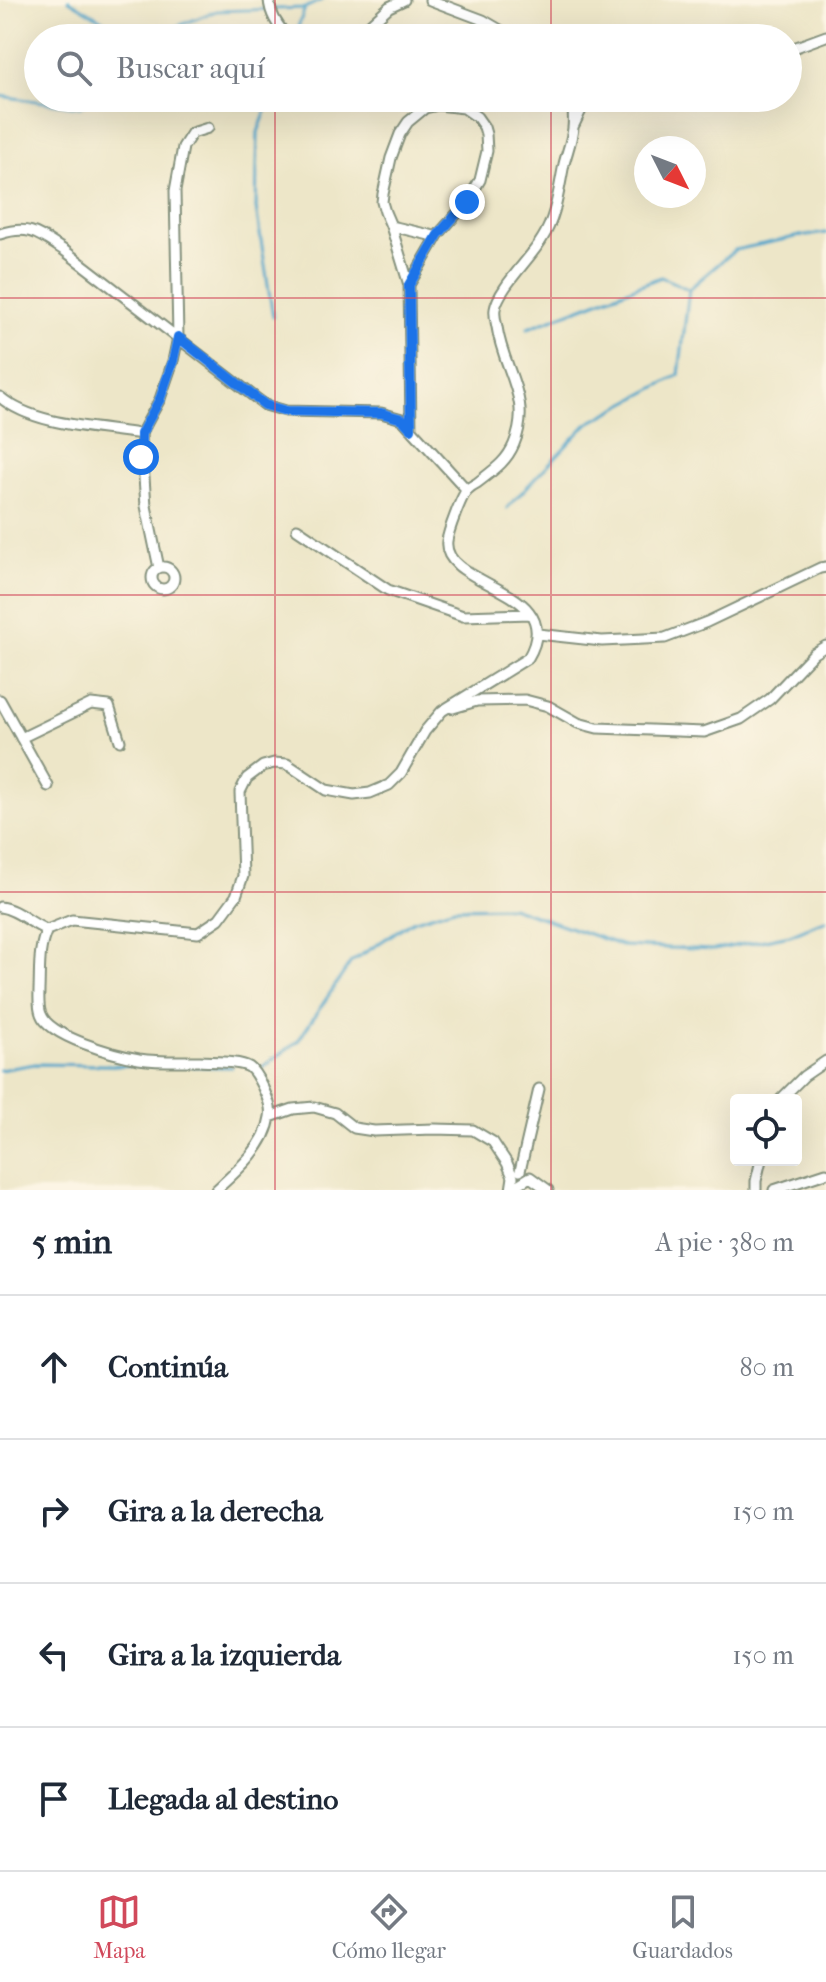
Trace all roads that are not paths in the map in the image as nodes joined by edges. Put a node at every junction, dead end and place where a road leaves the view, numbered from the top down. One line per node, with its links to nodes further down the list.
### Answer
1 (269, 0): 4 (street)
2 (404, 0): 5 (street)
3 (430, 0): 6 (street)
4 (278, 24)
5 (370, 24)
6 (490, 24)
7 (826, 36): 8 (street)
8 (802, 45)
9 (420, 112): 15 (street)
10 (470, 112): 17 (street)
11 (572, 112): 14 (street)
12 (580, 112): 14 (street)
13 (208, 128): 19 (street)
14 (573, 128): 23 (street)
15 (391, 226): 17 (street); 18 (street)
16 (0, 234): 19 (street)
17 (438, 235): 18 (street)
18 (409, 285): 21 (street)
19 (178, 337): 21 (street); 22 (street)
20 (0, 397): 22 (street)
21 (411, 429): 23 (street)
22 (141, 434): 26 (street)
23 (467, 490): 27 (street)
24 (297, 529): 27 (street)
25 (826, 567): 28 (street)
26 (159, 568)
27 (530, 614): 28 (street)
28 (538, 634): 31 (street)
29 (826, 646): 31 (street)
30 (0, 700): 32 (street)
31 (442, 711): 36 (street)
32 (21, 738): 33 (street); 34 (street)
33 (120, 741)
34 (48, 786)
35 (0, 907): 36 (street)
36 (47, 930): 40 (street)
37 (826, 1061): 39 (street)
38 (539, 1089): 43 (street)
39 (786, 1094)
40 (270, 1117): 41 (street); 46 (street)
41 (507, 1163): 43 (street); 47 (street)
42 (760, 1166): 49 (street)
43 (520, 1171): 45 (street)
44 (826, 1173): 50 (street)
45 (530, 1177): 47 (street); 48 (street)
46 (216, 1190)
47 (511, 1190)
48 (548, 1190)
49 (756, 1190)
50 (774, 1190)

